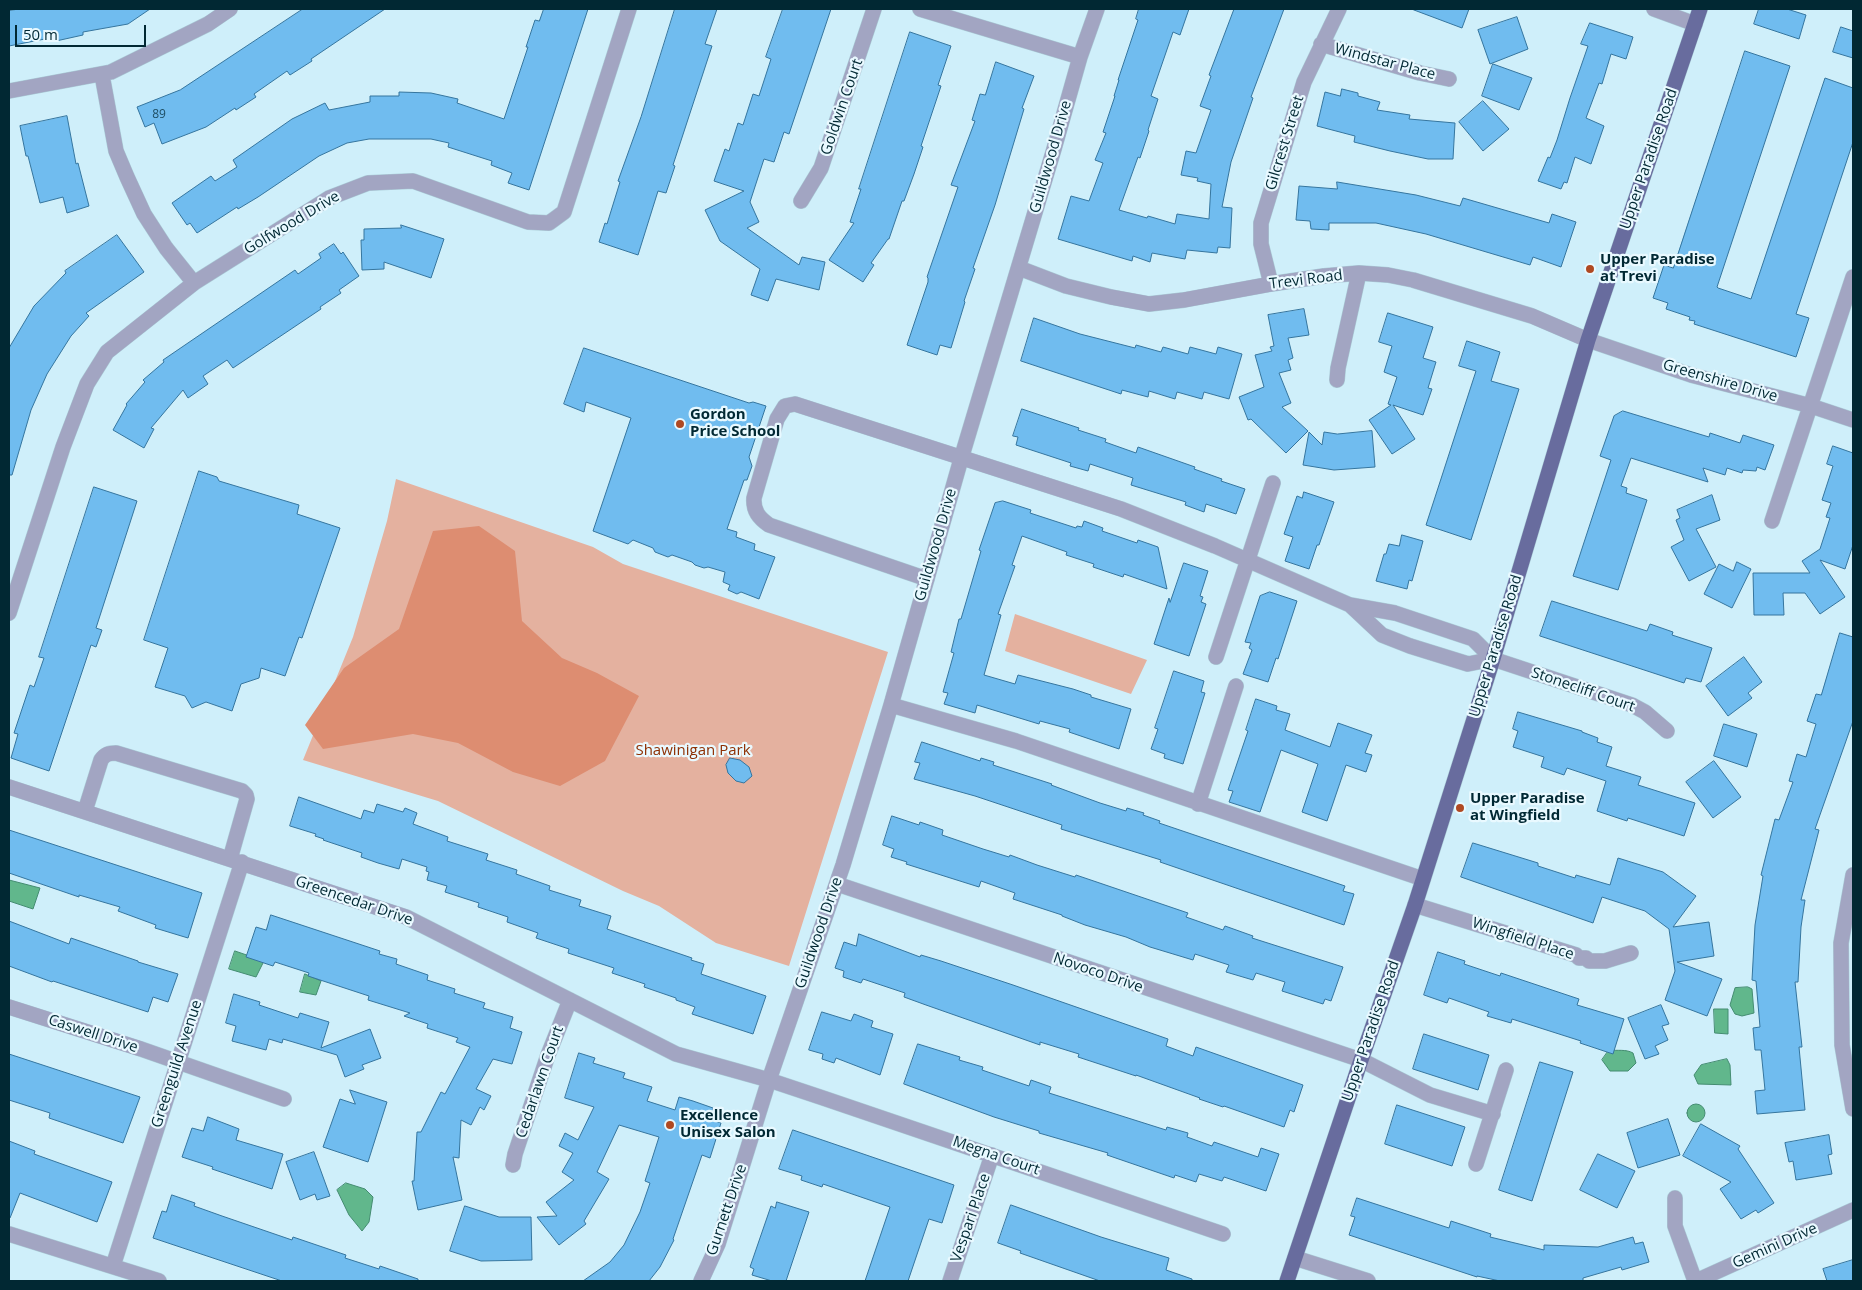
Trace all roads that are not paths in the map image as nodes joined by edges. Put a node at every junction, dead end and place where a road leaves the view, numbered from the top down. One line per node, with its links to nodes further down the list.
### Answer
1 (230, 9): 12 (street)
2 (629, 9): 19 (street, Golfwood Drive)
3 (874, 9): 15 (street, Goldwin Court)
4 (920, 9): 11 (street)
5 (1097, 9): 11 (street, Guildwood Drive)
6 (1340, 9): 10 (street, Gilcrest Street)
7 (1654, 9): 9 (street)
8 (1700, 9): 9 (main road, Upper Paradise Road)
9 (1696, 24): 21 (main road, Upper Paradise Road)
10 (1321, 44): 13 (street, Windstar Place); 20 (street, Gilcrest Street)
11 (1080, 57): 16 (street, Guildwood Drive)
12 (102, 75): 14 (street); 19 (street)
13 (1448, 79)
14 (9, 91)
15 (801, 201)
16 (1019, 268): 20 (street, Trevi Road); 25 (street, Guildwood Drive)
17 (1359, 273): 20 (street, Trevi Road); 21 (street, Trevi Road); 22 (street)
18 (1853, 277): 23 (street)
19 (194, 283): 29 (street, Golfwood Drive)
20 (1270, 284)
21 (1588, 340): 23 (street, Greenshire Drive); 34 (main road, Upper Paradise Road)
22 (1337, 380)
23 (1811, 406): 24 (street, Greenshire Drive); 27 (street)
24 (1853, 420)
25 (961, 459): 28 (street); 30 (street, Guildwood Drive); 30 (street)
26 (1273, 483): 28 (street)
27 (1772, 521)
28 (1249, 561): 31 (street); 33 (street)
29 (16, 566): 32 (street, Golfwood Drive)
30 (927, 579): 36 (street, Guildwood Drive)
31 (1350, 606): 34 (street); 34 (street)
32 (9, 614)
33 (1216, 657)
34 (1493, 659): 37 (street, Stonecliff Court); 43 (main road, Upper Paradise Road)
35 (1236, 686): 39 (street)
36 (891, 705): 39 (street); 44 (street, Guildwood Drive)
37 (1667, 730)
38 (9, 787): 40 (street, Greencedar Drive)
39 (1198, 804): 43 (street)
40 (85, 811): 41 (street, Greencedar Drive); 41 (street, Greenguild Avenue)
41 (236, 860): 47 (street, Greencedar Drive); 50 (street, Greenguild Avenue)
42 (1853, 875): 54 (street)
43 (1423, 879): 45 (main road, Upper Paradise Road)
44 (837, 884): 49 (street, Novoco Drive); 52 (street, Guildwood Drive)
45 (1415, 905): 46 (street, Wingfield Place); 49 (main road, Upper Paradise Road)
46 (1631, 953)
47 (570, 1000): 52 (street, Greencedar Drive); 58 (street, Cedarlawn Court)
48 (9, 1007): 50 (street, Caswell Drive)
49 (1361, 1060): 55 (street, Novoco Drive); 63 (main road, Upper Paradise Road)
50 (177, 1062): 53 (street, Caswell Drive); 64 (street, Greenguild Avenue)
51 (1506, 1070): 55 (street)
52 (769, 1080): 56 (street, Megna Court); 66 (street, Gurnett Drive)
53 (284, 1099)
54 (1853, 1108)
55 (1493, 1114): 57 (street)
56 (992, 1155): 62 (street, Megna Court); 67 (street, Vespari Place)
57 (1476, 1164)
58 (513, 1165)
59 (1675, 1198): 70 (street)
60 (1853, 1210): 70 (street, Gemini Drive)
61 (9, 1234): 64 (street)
62 (1224, 1234)
63 (1295, 1258): 68 (main road, Upper Paradise Road); 69 (street)
64 (113, 1266): 65 (street)
65 (158, 1281)
66 (701, 1281)
67 (950, 1281)
68 (1287, 1281)
69 (1368, 1281)
70 (1695, 1281)

